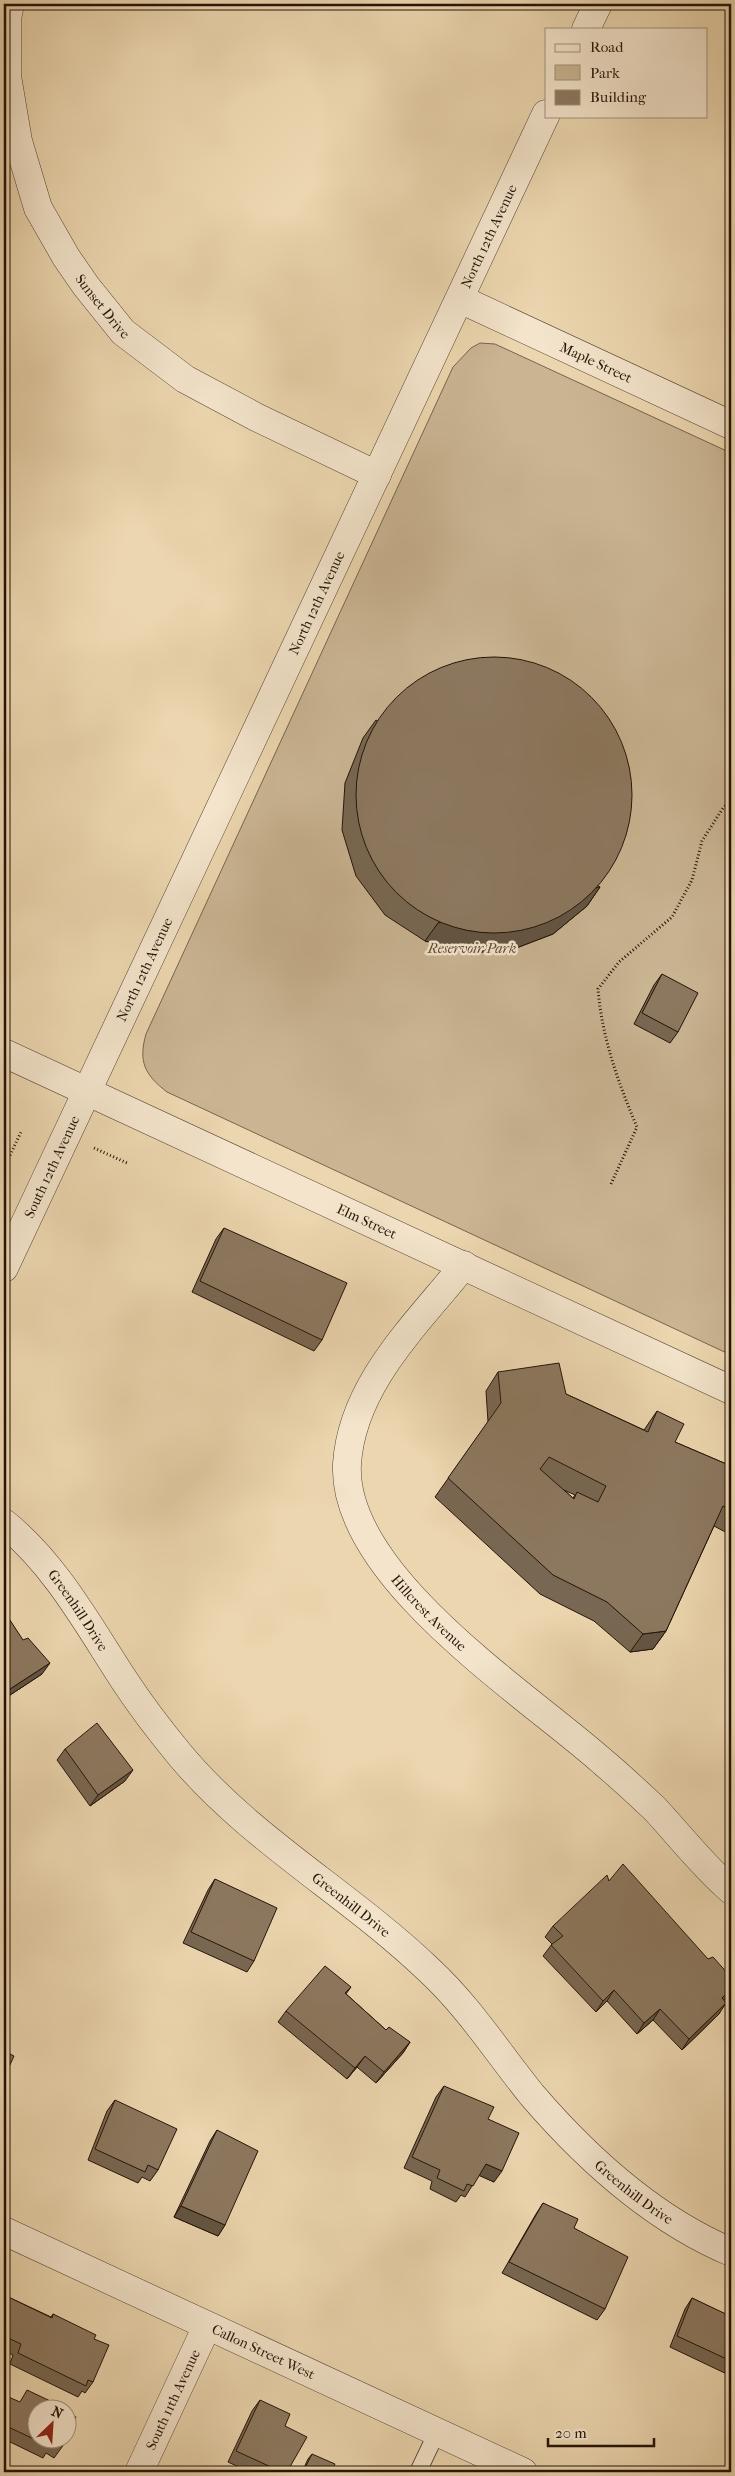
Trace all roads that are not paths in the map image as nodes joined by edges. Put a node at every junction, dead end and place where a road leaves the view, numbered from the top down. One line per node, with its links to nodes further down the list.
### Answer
1 (10, 4): 7 (street, Sunset Drive)
2 (598, 4): 3 (street)
3 (586, 28)
4 (545, 116): 5 (street, North 12th Avenue)
5 (460, 299): 6 (street, Maple Street); 7 (street, North 12th Avenue)
6 (731, 425)
7 (377, 476): 9 (street, North 12th Avenue)
8 (4, 1053): 9 (street, Elm Street)
9 (87, 1091): 10 (street, Elm Street); 11 (street, South 12th Avenue)
10 (464, 1265): 12 (street, Elm Street); 14 (street, Hillcrest Avenue)
11 (4, 1268)
12 (731, 1390)
13 (4, 1523): 16 (street, Greenhill Drive)
14 (731, 1890)
15 (4, 2231): 17 (street, Callon Street West)
16 (731, 2252)
17 (207, 2326): 18 (street, Callon Street West); 19 (street, South 11th Avenue)
18 (437, 2432): 20 (lane); 21 (street, Callon Street West)
19 (139, 2472)
20 (418, 2472)
21 (523, 2472)

